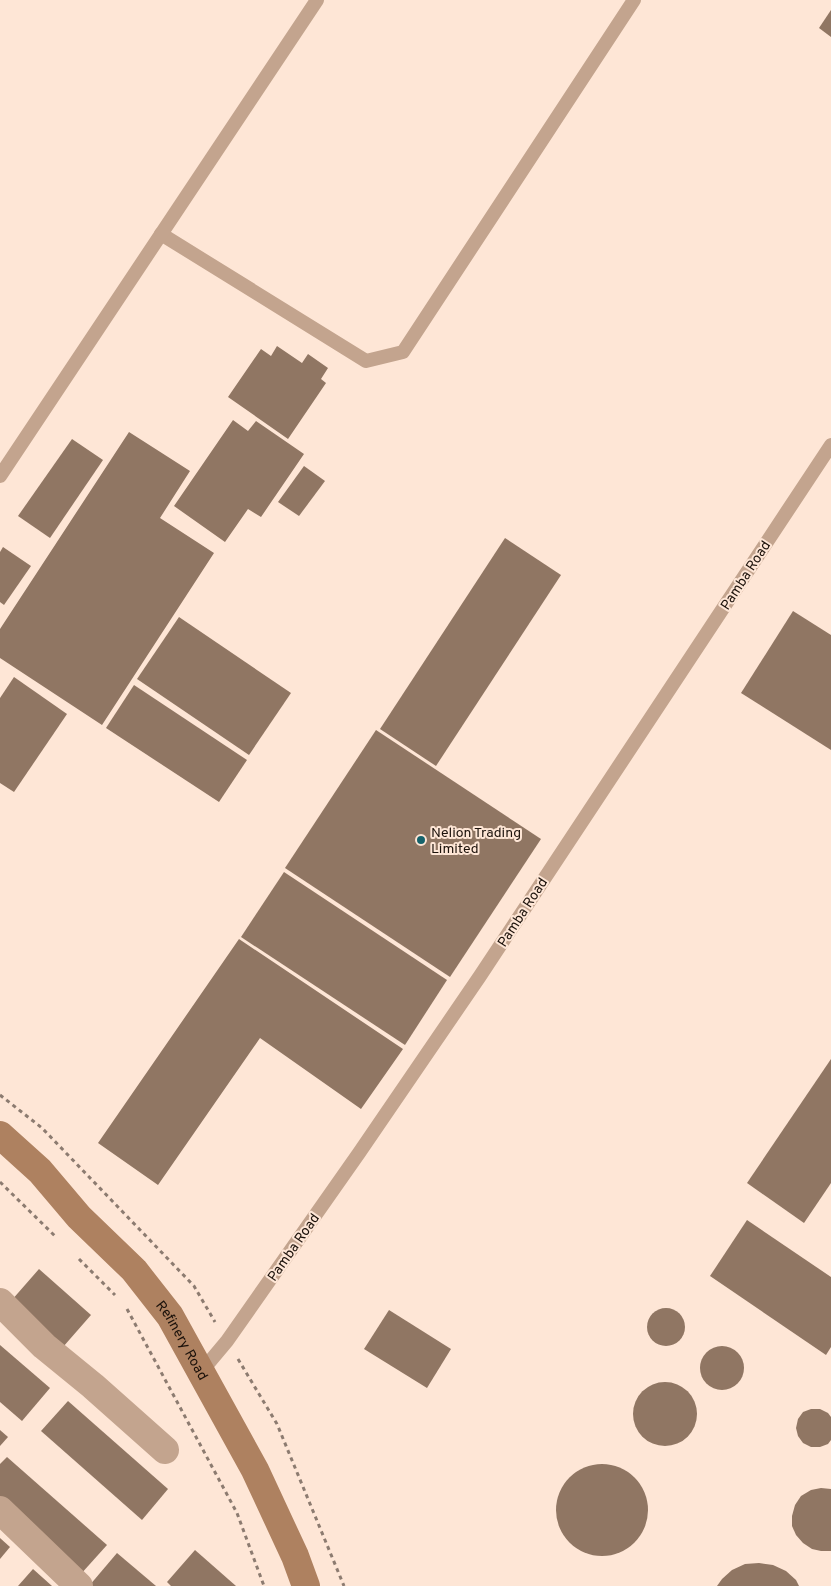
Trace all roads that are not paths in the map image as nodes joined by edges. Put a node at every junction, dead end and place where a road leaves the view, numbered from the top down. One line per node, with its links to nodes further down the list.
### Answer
1 (317, 0): 3 (lane)
2 (634, 0): 3 (lane)
3 (161, 234): 5 (lane)
4 (831, 445): 8 (lane, Pamba Road)
5 (0, 476)
6 (0, 1135): 8 (main road, Refinery Road)
7 (0, 1302): 9 (street)
8 (201, 1372): 12 (main road, Refinery Road)
9 (165, 1450)
10 (0, 1510): 11 (street)
11 (79, 1586)
12 (306, 1586)

